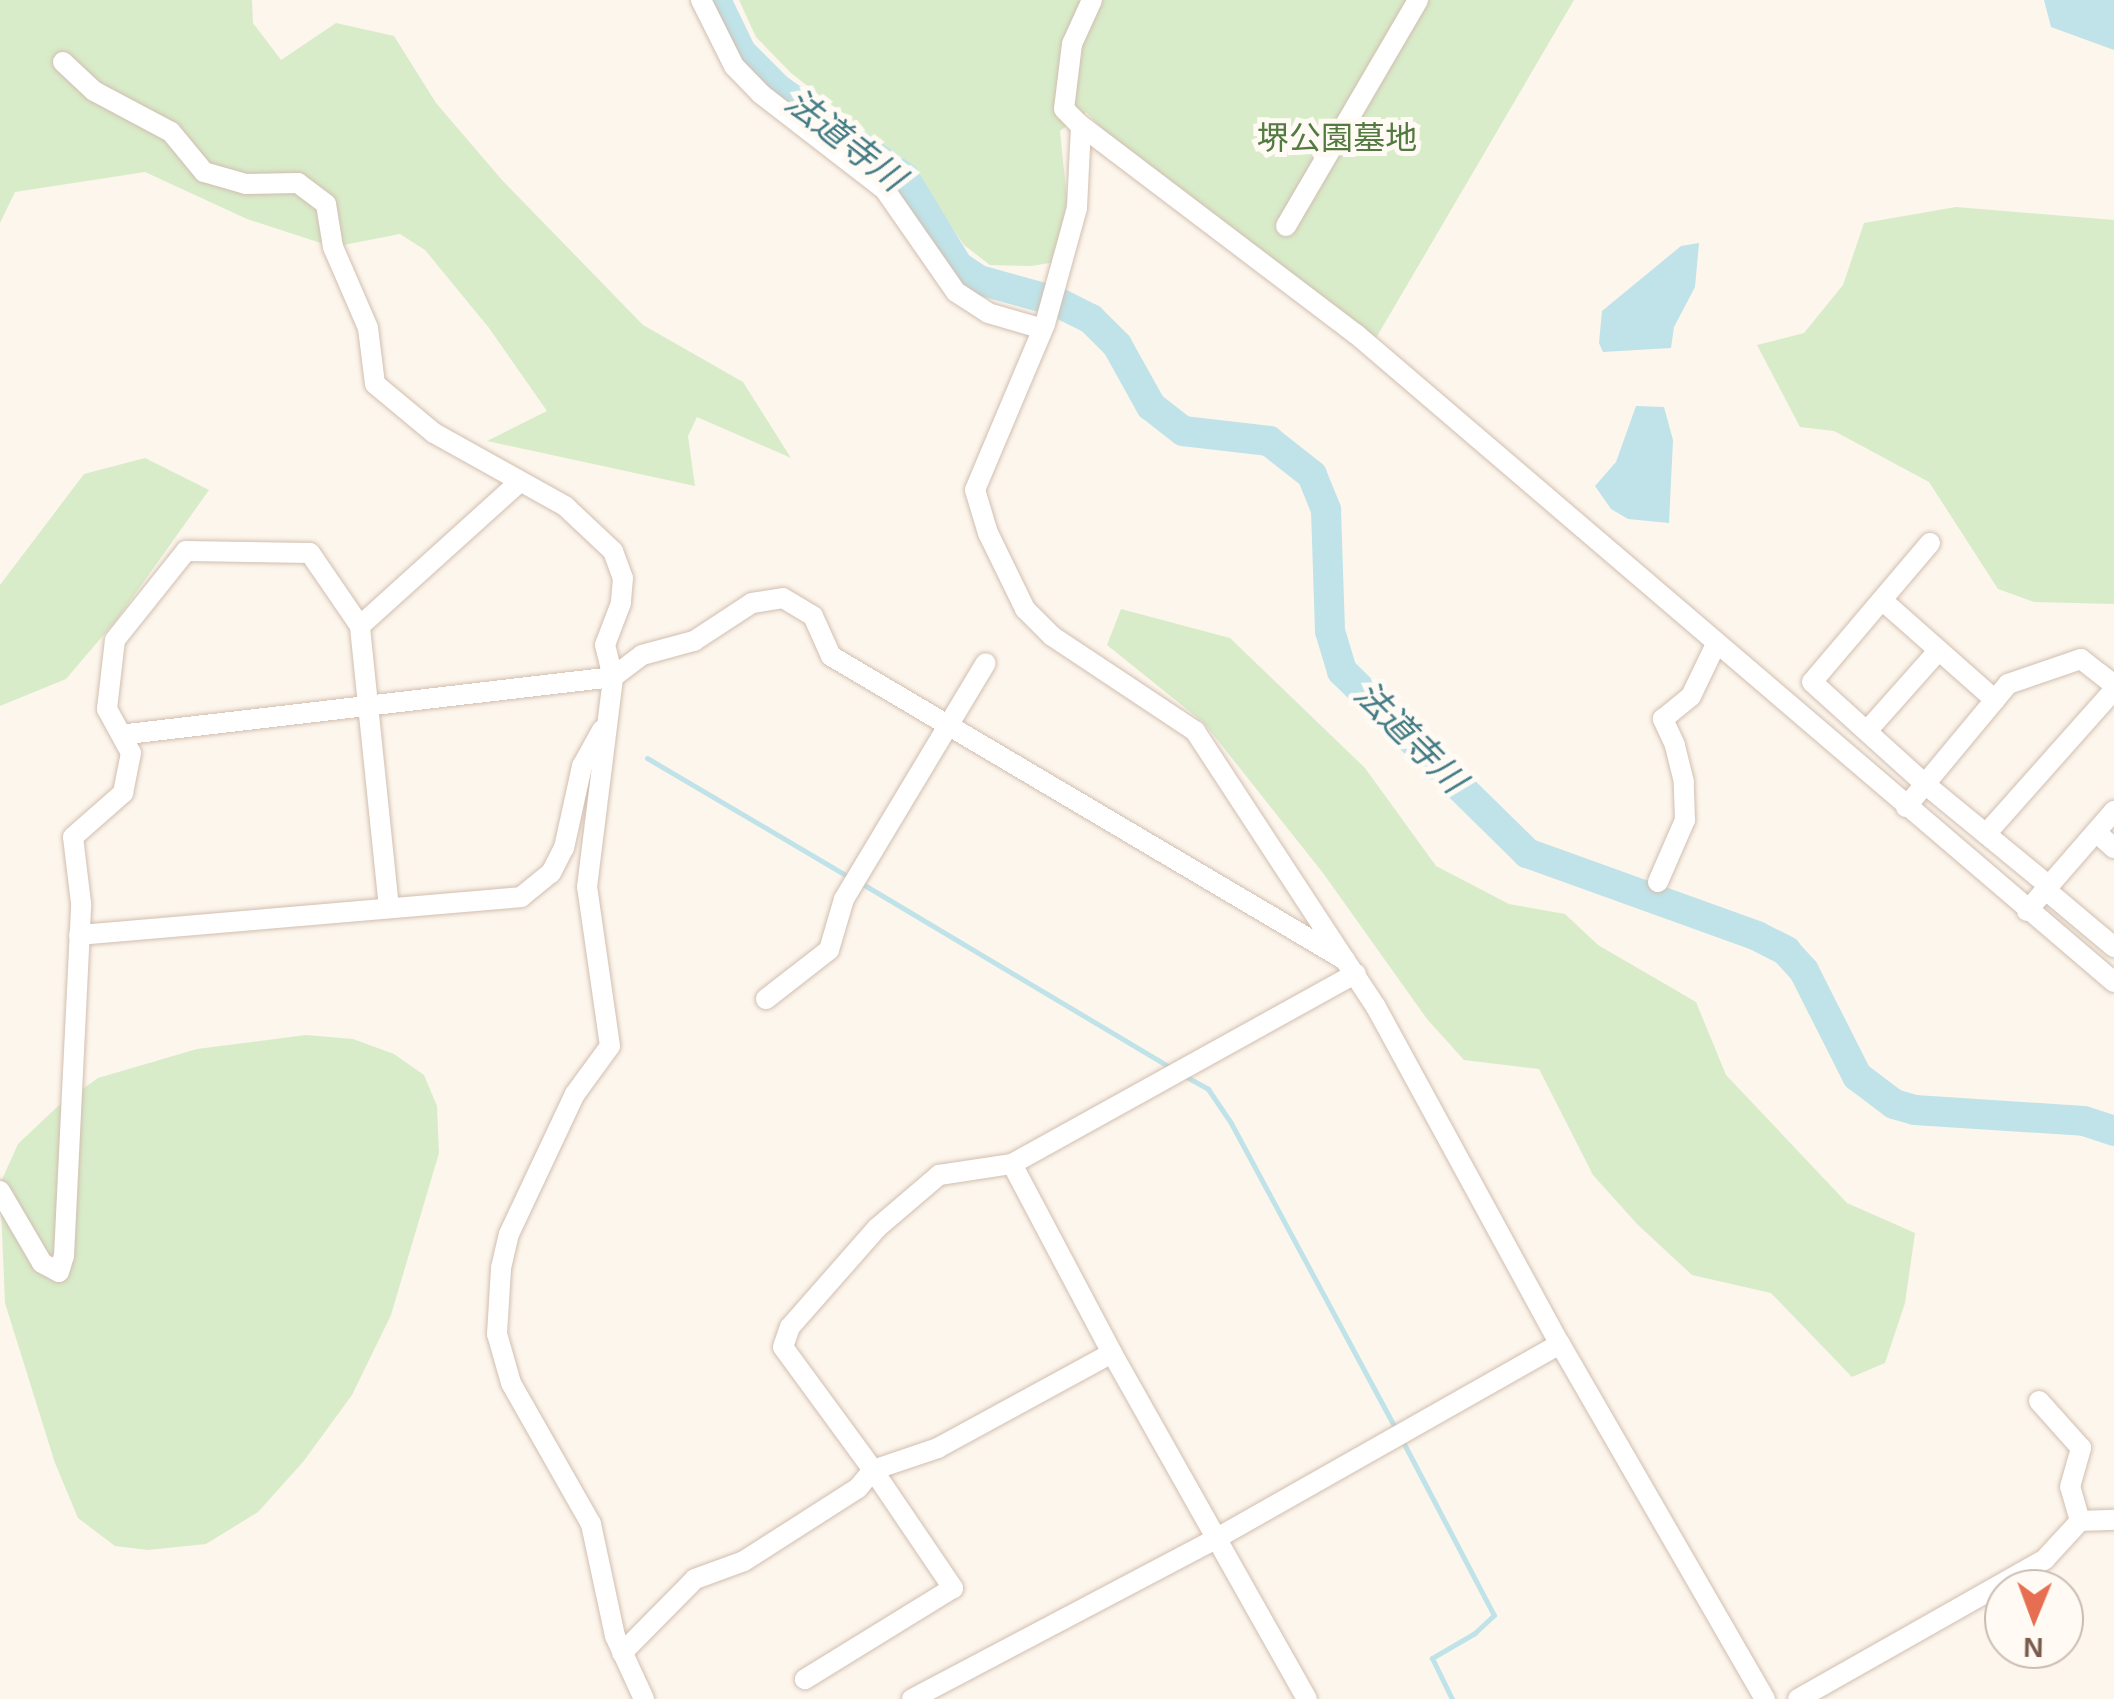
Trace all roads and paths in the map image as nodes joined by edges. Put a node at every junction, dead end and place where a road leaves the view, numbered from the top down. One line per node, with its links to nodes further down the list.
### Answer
1 (701, 0): 7 (street)
2 (1092, 0): 5 (street)
3 (1418, 0): 6 (street)
4 (63, 62): 8 (street)
5 (1081, 126): 7 (street); 12 (street)
6 (1286, 226)
7 (1044, 327): 35 (street)
8 (518, 483): 11 (street); 15 (street)
9 (1930, 543): 10 (street)
10 (1882, 600): 13 (street); 21 (street)
11 (360, 626): 18 (street); 22 (street)
12 (1716, 644): 24 (street); 29 (street)
13 (1939, 650): 17 (street); 21 (street)
14 (986, 663): 20 (street)
15 (613, 678): 18 (street); 19 (street); 20 (street)
16 (2114, 688): 17 (street); 27 (street)
17 (1995, 700): 23 (street)
18 (368, 705): 22 (street); 31 (street)
19 (608, 720): 31 (street); 47 (street)
20 (948, 725): 35 (street); 37 (street)
21 (1867, 732): 23 (street)
22 (121, 735): 33 (street)
23 (1925, 784): 24 (street); 27 (street)
24 (1906, 807): 32 (street)
25 (2114, 811): 26 (street)
26 (2096, 832): 28 (street); 30 (street)
27 (1986, 834): 30 (street)
28 (2114, 848)
29 (1658, 882)
30 (2048, 888): 32 (street); 34 (street)
31 (390, 908): 33 (street)
32 (2027, 911): 36 (street)
33 (79, 935): 39 (street)
34 (2114, 947)
35 (1351, 966): 38 (street); 40 (street)
36 (2114, 982)
37 (766, 999)
38 (1012, 1164): 41 (street); 43 (street)
39 (0, 1192)
40 (1560, 1344): 46 (street); 52 (street)
41 (1112, 1353): 43 (street); 46 (street)
42 (2039, 1401): 44 (street)
43 (873, 1470): 47 (street); 48 (street)
44 (2080, 1520): 45 (street); 53 (street)
45 (2114, 1520)
46 (1217, 1538): 50 (street); 51 (street)
47 (622, 1653): 49 (street)
48 (804, 1679)
49 (644, 1699)
50 (912, 1699)
51 (1307, 1699)
52 (1765, 1699)
53 (1798, 1699)

